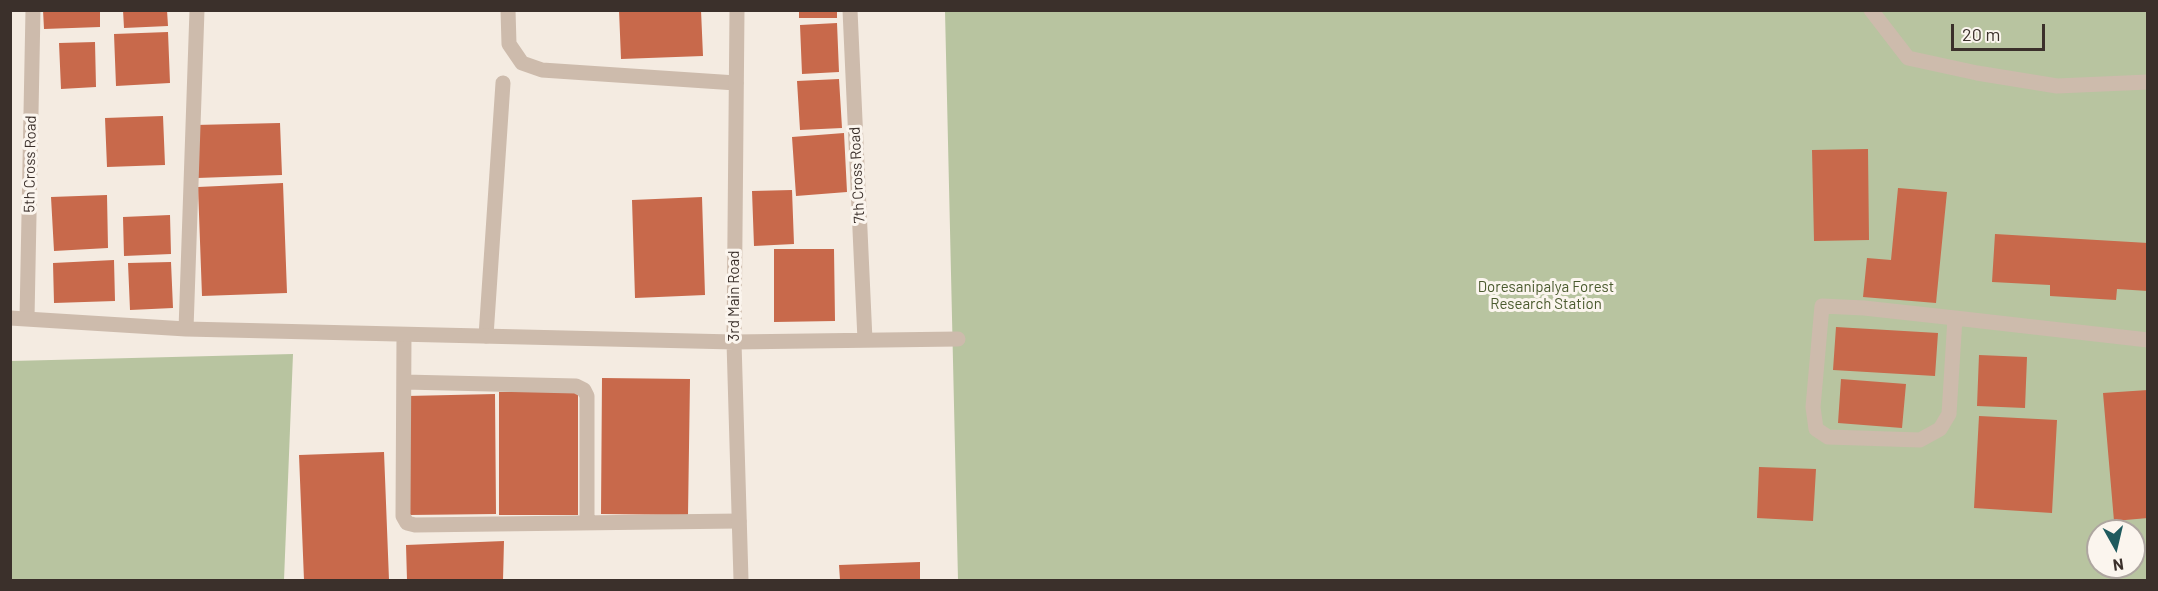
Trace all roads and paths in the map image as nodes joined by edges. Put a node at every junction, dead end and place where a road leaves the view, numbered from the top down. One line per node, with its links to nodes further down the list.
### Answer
1 (33, 10): 11 (street, 5th Cross Road)
2 (197, 10): 13 (street)
3 (508, 10): 9 (street)
4 (737, 10): 9 (street, 3rd Main Road)
5 (850, 10): 17 (street, 7th Cross Road)
6 (1871, 10): 7 (street)
7 (2148, 81)
8 (503, 83): 15 (street)
9 (736, 83): 19 (street, 3rd Main Road)
10 (10, 318): 11 (street)
11 (27, 318): 13 (street)
12 (1955, 318): 12 (street); 18 (street)
13 (186, 329): 14 (street)
14 (404, 335): 15 (street); 20 (street)
15 (486, 336): 19 (street)
16 (958, 339): 17 (street)
17 (865, 340): 19 (street)
18 (2148, 340)
19 (734, 342): 21 (street, 3rd Main Road)
20 (404, 382): 22 (street); 22 (street)
21 (739, 521): 22 (street); 23 (street, 3rd Main Road)
22 (587, 523)
23 (741, 580)

